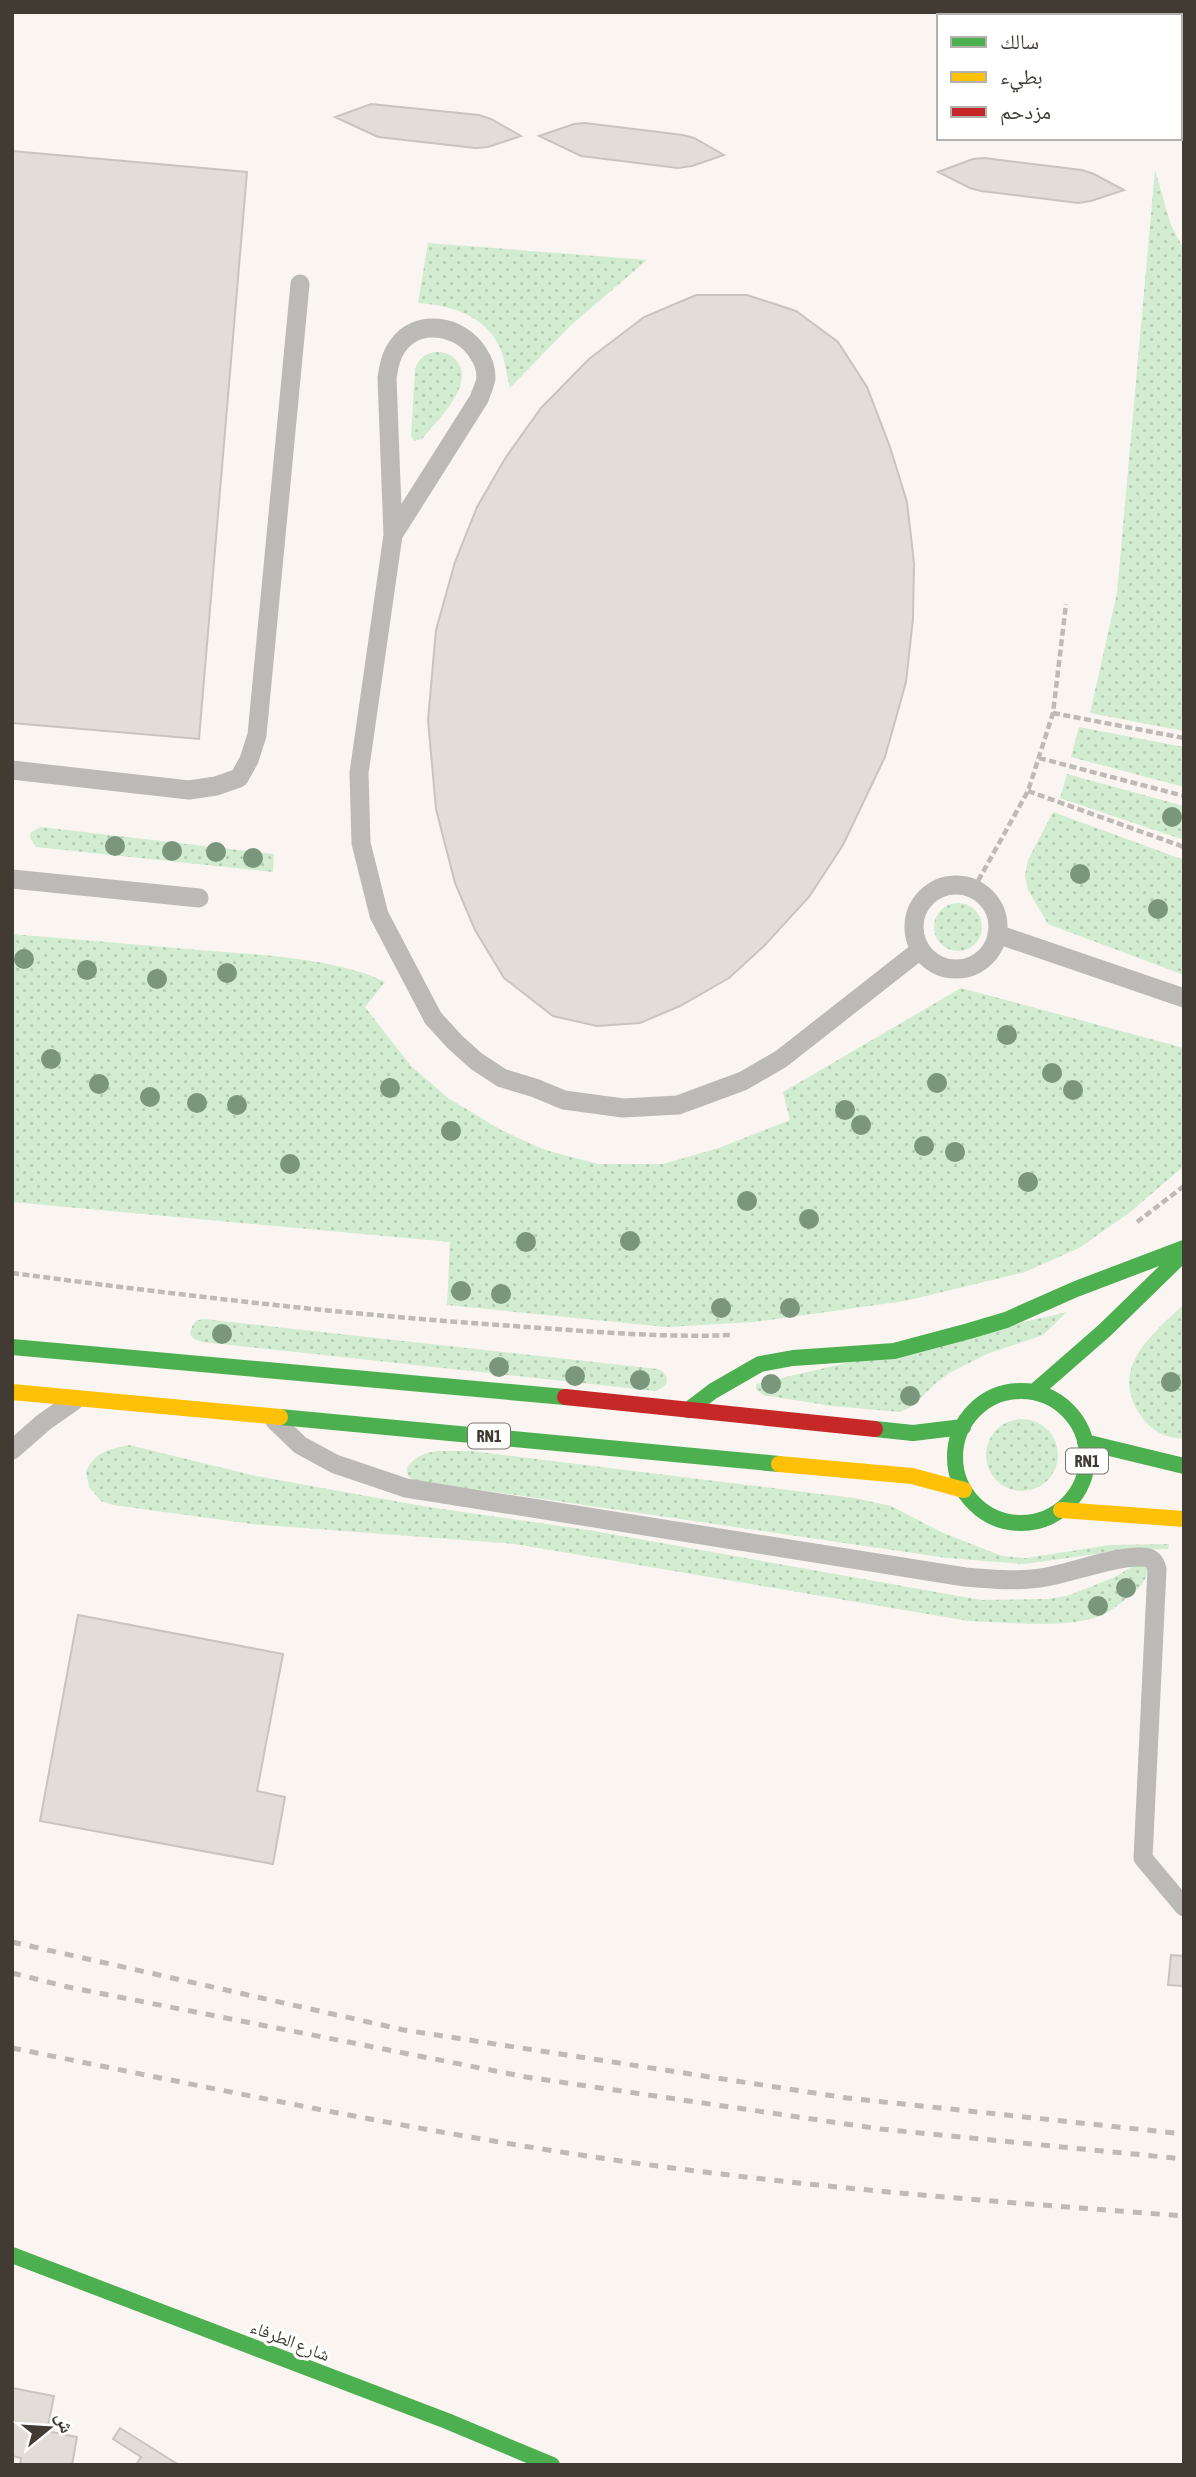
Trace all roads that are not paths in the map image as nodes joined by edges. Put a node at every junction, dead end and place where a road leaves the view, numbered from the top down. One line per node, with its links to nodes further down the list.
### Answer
1 (300, 284): 3 (lane)
2 (393, 535): 2 (lane); 7 (lane)
3 (12, 770)
4 (12, 879): 5 (lane)
5 (200, 898)
6 (998, 934): 7 (lane); 7 (lane); 8 (lane)
7 (920, 950)
8 (1184, 998)
9 (1184, 1251): 12 (main road); 14 (main road)
10 (12, 1347): 14 (main road)
11 (12, 1392): 13 (main road, RN1)
12 (1034, 1392): 16 (main road); 17 (main road, RN1)
13 (78, 1398): 15 (main road, RN1); 18 (lane)
14 (688, 1410): 16 (main road)
15 (269, 1416): 20 (main road, RN1); 23 (lane)
16 (963, 1427): 20 (main road)
17 (1085, 1442): 19 (main road, RN1); 21 (main road, RN1)
18 (12, 1451)
19 (1184, 1466)
20 (964, 1490): 21 (main road, RN1)
21 (1062, 1510): 22 (main road, RN1)
22 (1184, 1520)
23 (1184, 1908)
24 (12, 2255): 25 (main road, شارع الطرفاء)
25 (552, 2465)

